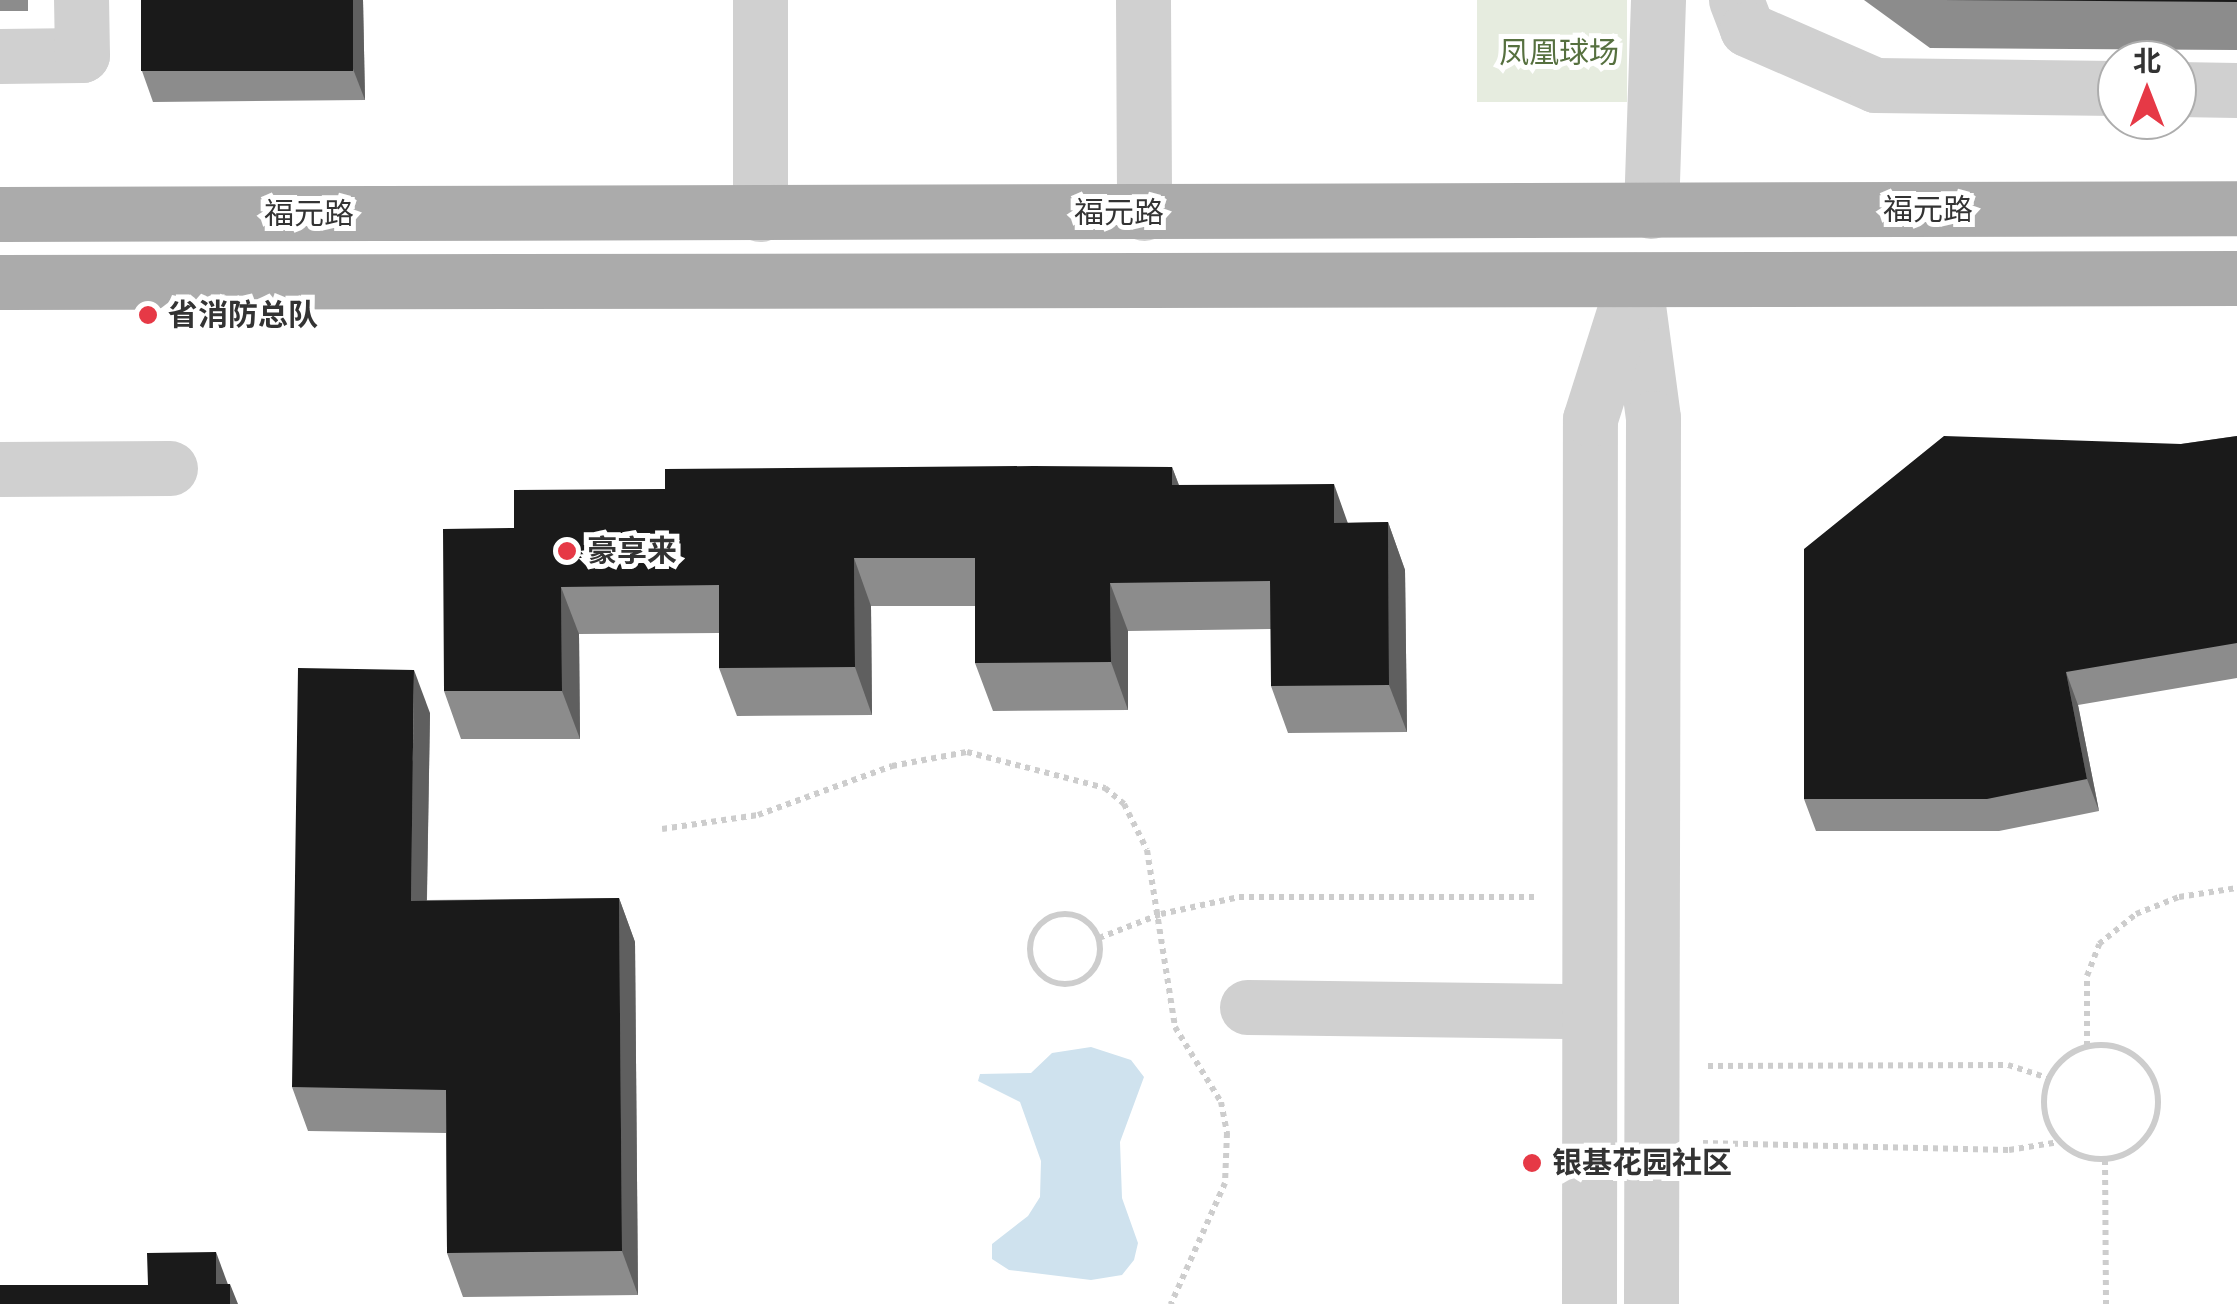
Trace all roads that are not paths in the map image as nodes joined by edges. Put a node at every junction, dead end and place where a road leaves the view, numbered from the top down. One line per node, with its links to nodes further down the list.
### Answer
1 (81, 0): 6 (street)
2 (760, 0): 14 (street)
3 (1143, 0): 12 (street)
4 (1658, 0): 11 (street)
5 (1736, 0): 7 (street)
6 (0, 56)
7 (2097, 88)
8 (2197, 89): 9 (street)
9 (2237, 90)
10 (2237, 208): 11 (main road, 福元路)
11 (1651, 211): 12 (main road, 福元路)
12 (1144, 213): 14 (main road, 福元路)
13 (0, 214): 14 (main road, 福元路)
14 (760, 214)
15 (2237, 278): 16 (main road)
16 (1634, 280): 17 (main road); 21 (street); 23 (street)
17 (0, 282)
18 (170, 468): 19 (street)
19 (0, 469)
20 (1246, 1007): 21 (street)
21 (1590, 1011): 22 (street)
22 (1589, 1304)
23 (1651, 1304)

